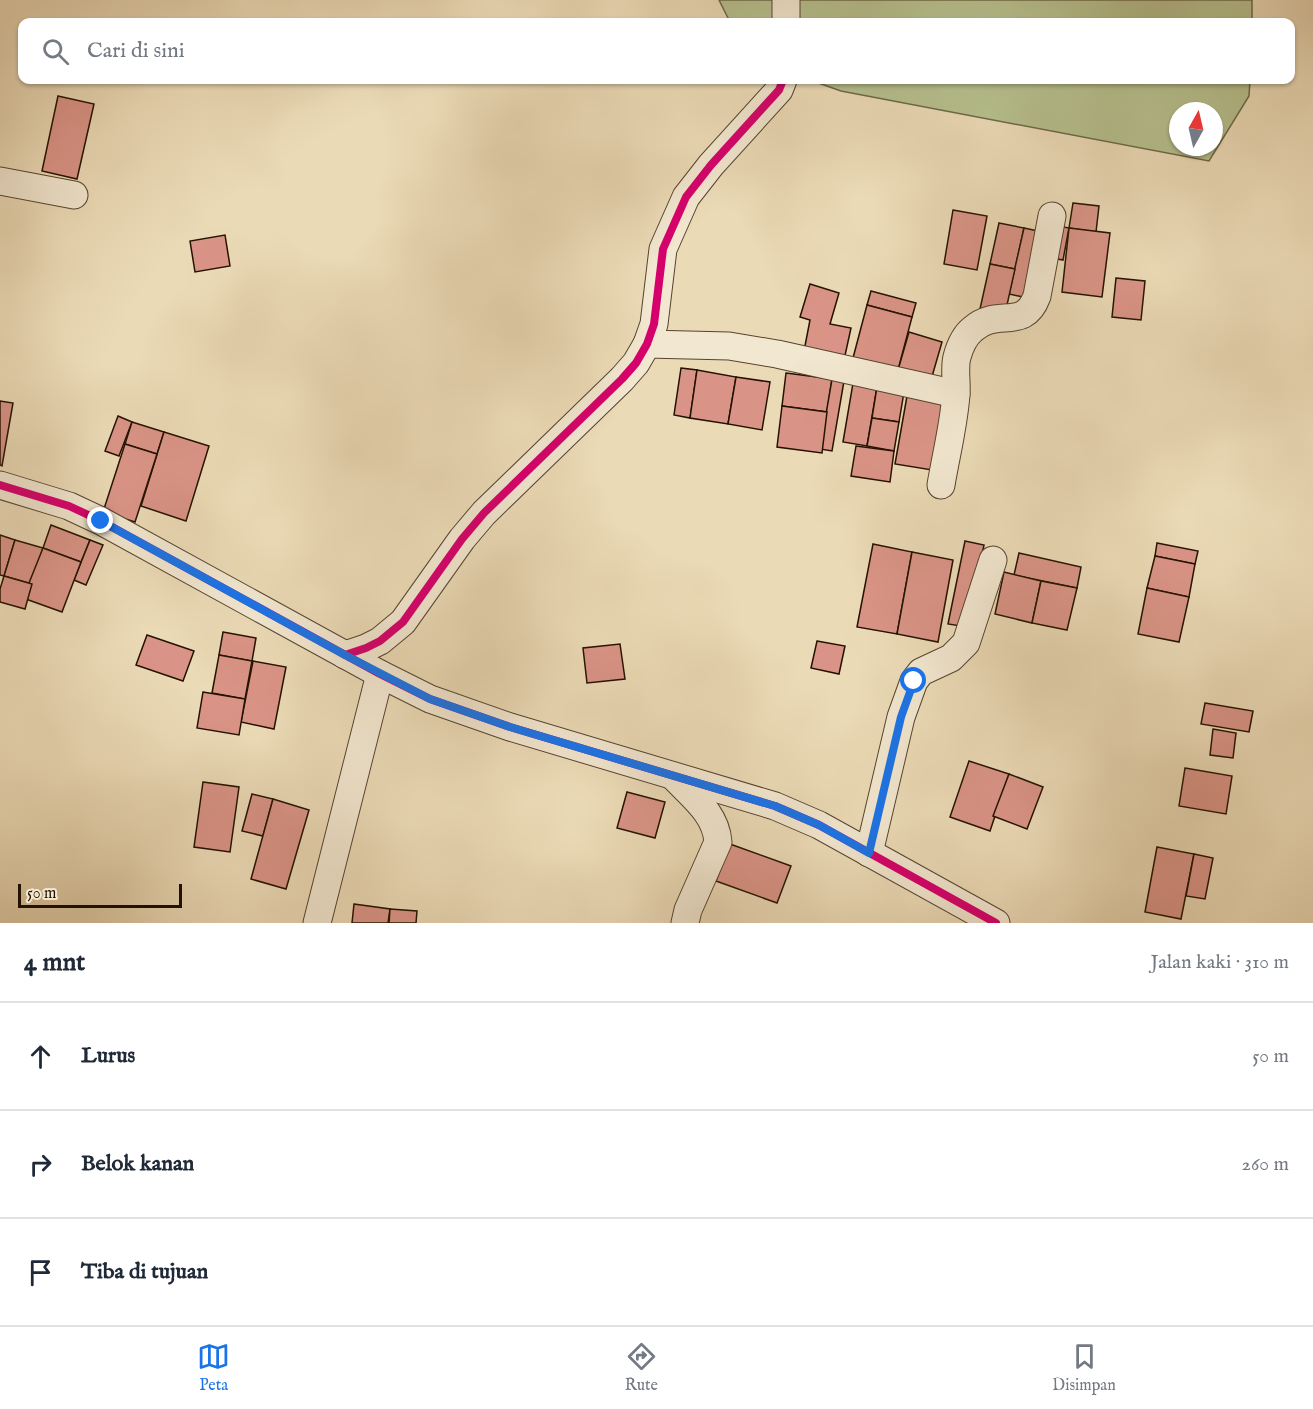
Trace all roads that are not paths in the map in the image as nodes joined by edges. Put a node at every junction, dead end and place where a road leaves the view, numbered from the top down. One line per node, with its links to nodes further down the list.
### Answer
1 (786, 0): 2 (street)
2 (786, 18)
3 (781, 84): 7 (street)
4 (0, 181): 5 (street)
5 (74, 195)
6 (1052, 216): 8 (street)
7 (647, 344): 8 (street); 12 (street)
8 (956, 394): 10 (street)
9 (0, 485): 12 (street)
10 (941, 485)
11 (993, 560): 15 (street)
12 (345, 655): 13 (street)
13 (381, 674): 14 (street); 16 (street)
14 (673, 777): 15 (street); 17 (street)
15 (869, 853): 18 (street)
16 (317, 923)
17 (685, 923)
18 (996, 923)

